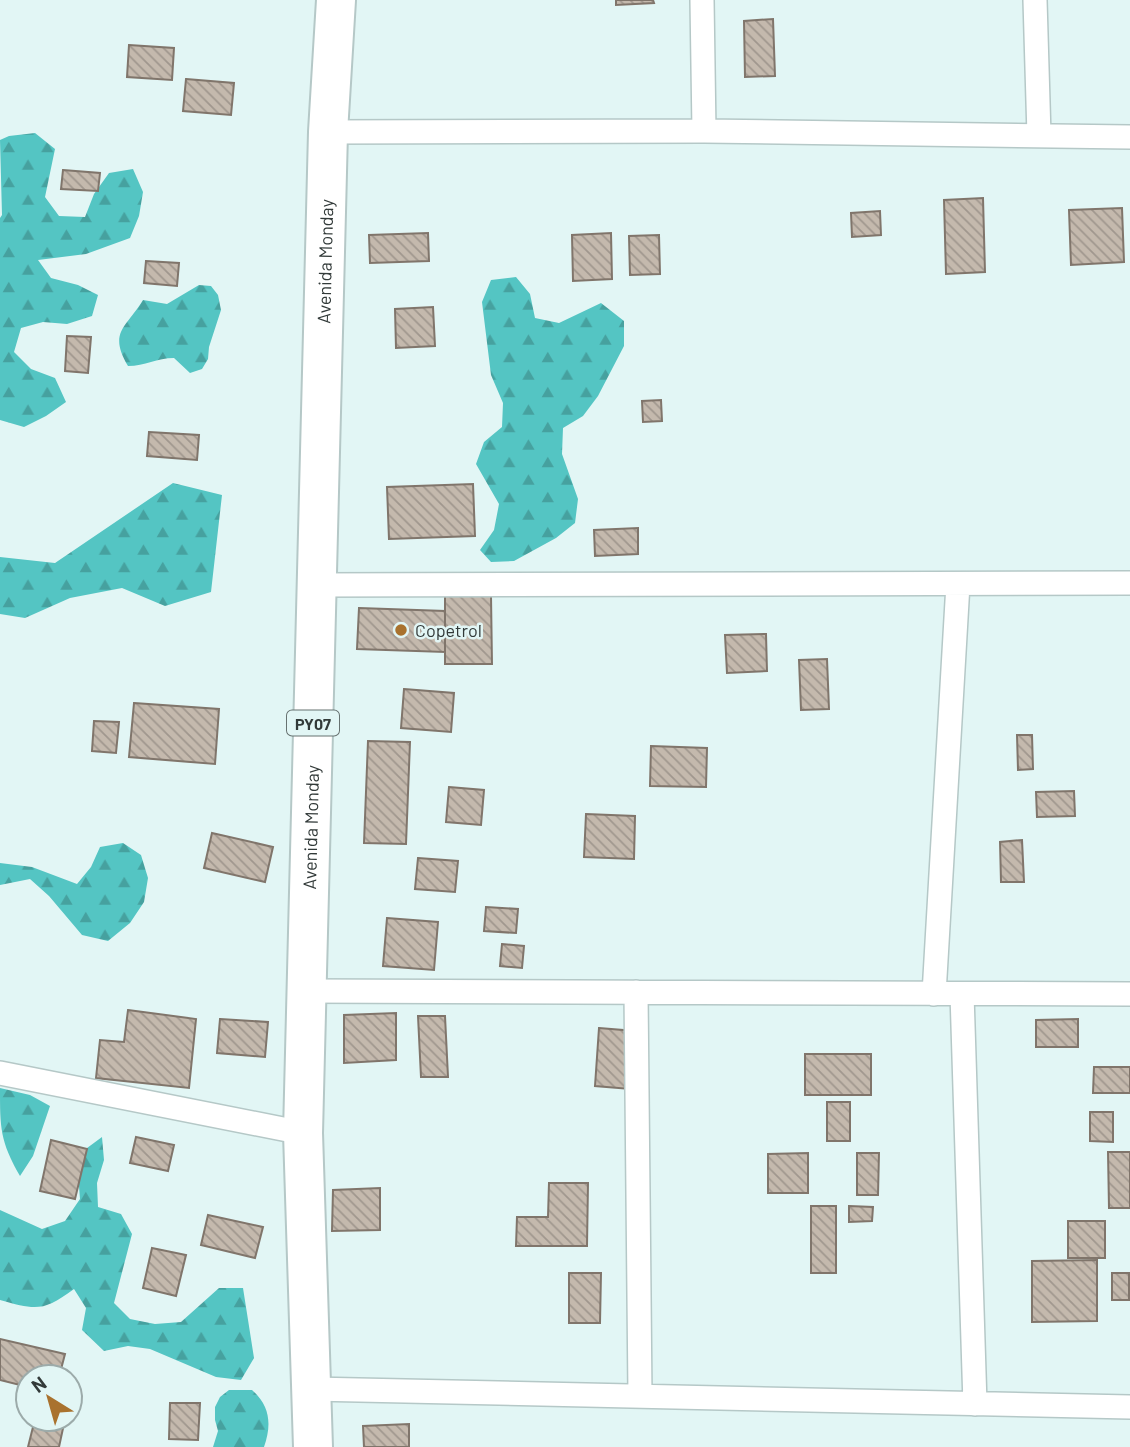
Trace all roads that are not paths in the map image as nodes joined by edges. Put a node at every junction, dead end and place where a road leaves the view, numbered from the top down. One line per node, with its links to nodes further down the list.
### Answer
1 (336, 0): 5 (highway, Avenida Monday / PY07)
2 (702, 0): 4 (street)
3 (1035, 0): 6 (street)
4 (704, 131): 5 (street); 6 (street)
5 (328, 132): 10 (highway, Avenida Monday / PY07)
6 (1039, 136): 7 (street)
7 (1130, 137)
8 (1130, 583): 9 (street)
9 (958, 584): 10 (street); 13 (street)
10 (317, 585): 11 (highway, Avenida Monday / PY07)
11 (306, 991): 12 (street); 17 (highway, Avenida Monday / PY07)
12 (636, 992): 13 (street); 19 (street)
13 (934, 994): 14 (street)
14 (962, 994): 15 (street); 20 (street)
15 (1130, 995)
16 (0, 1073): 17 (street)
17 (303, 1133): 18 (highway, Avenida Monday / PY07)
18 (312, 1389): 19 (street); 22 (highway, Avenida Monday / PY07)
19 (640, 1396): 20 (street)
20 (975, 1404): 21 (street)
21 (1130, 1407)
22 (313, 1447)

